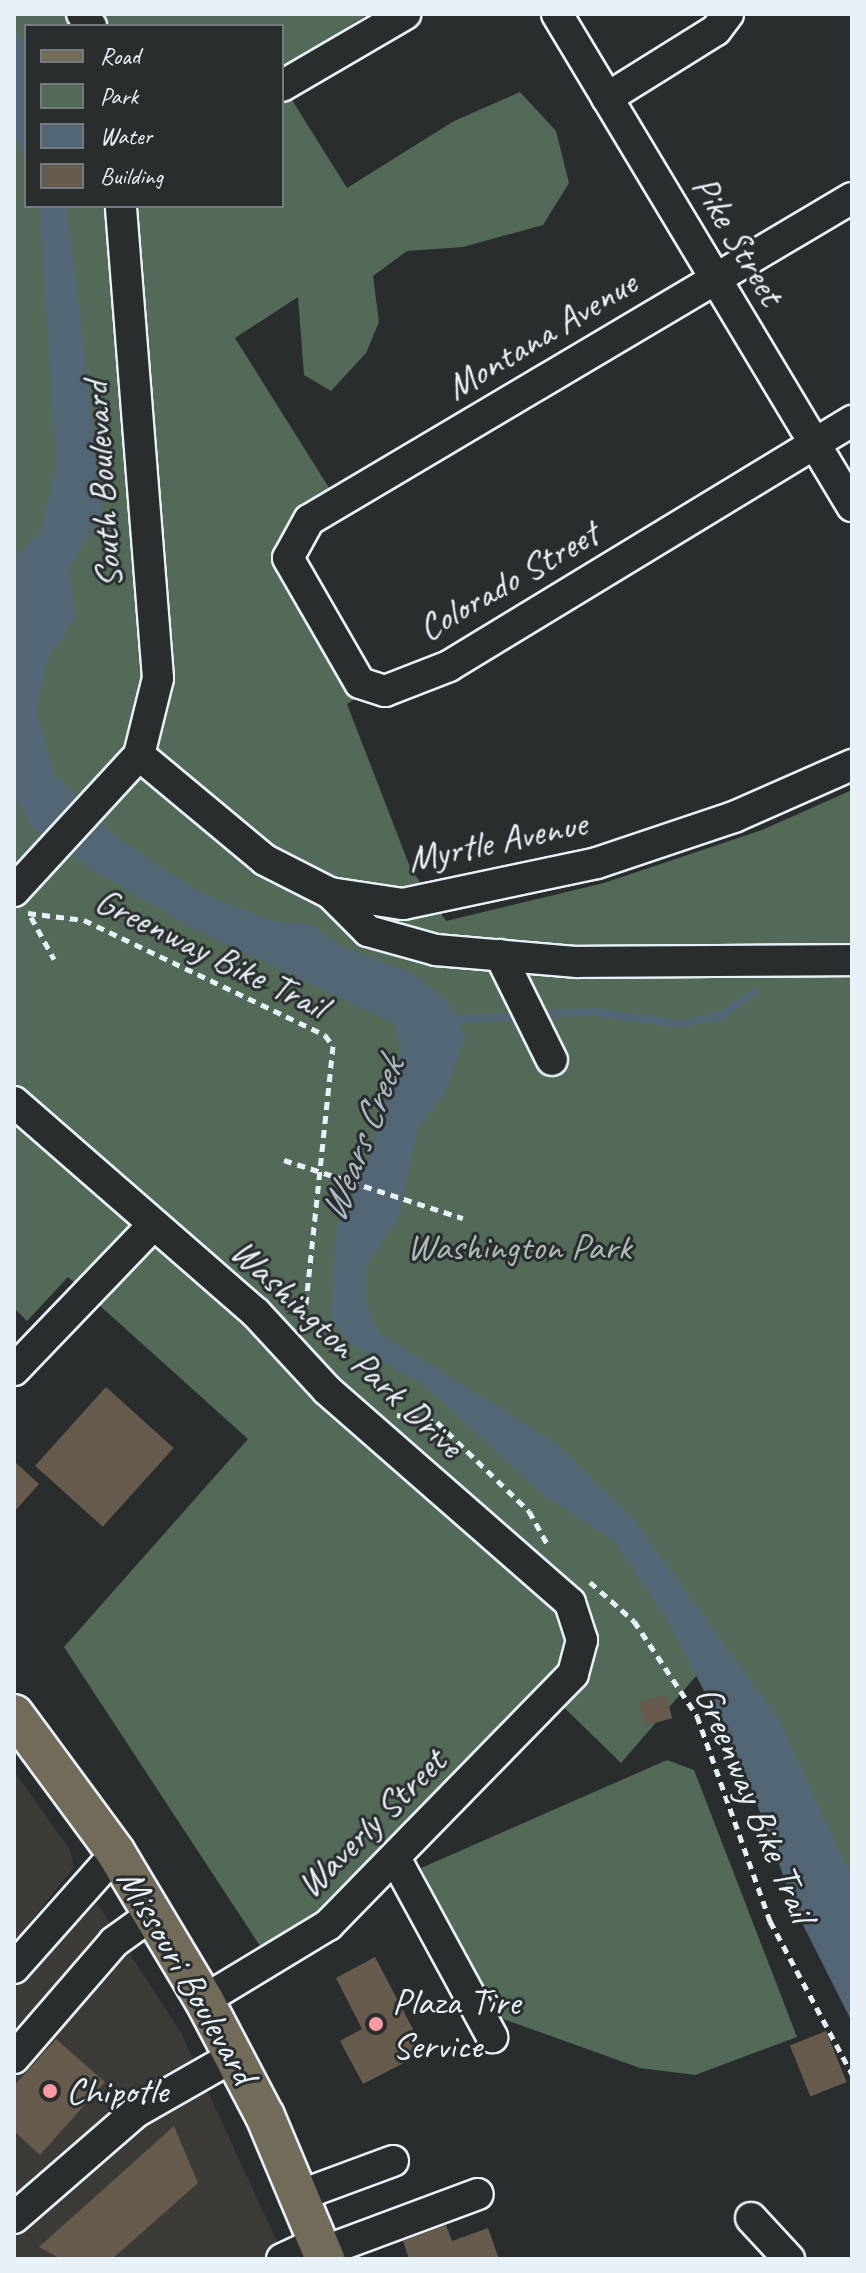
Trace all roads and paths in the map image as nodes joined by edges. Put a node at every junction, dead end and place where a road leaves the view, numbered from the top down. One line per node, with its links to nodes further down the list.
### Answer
1 (405, 14): 4 (street)
2 (557, 14): 5 (street, Pike Street)
3 (728, 14): 5 (street)
4 (284, 85)
5 (607, 98): 8 (street, Pike Street)
6 (852, 198): 8 (street, Montana Avenue)
7 (121, 208): 13 (street, South Boulevard)
8 (714, 278): 10 (street, Pike Street); 12 (street, Montana Avenue)
9 (852, 421): 10 (street, Colorado Street)
10 (814, 445): 11 (street, Pike Street); 12 (street, Colorado Street)
11 (852, 506)
12 (288, 558)
13 (139, 755): 15 (street); 16 (street, Myrtle Avenue)
14 (852, 765): 16 (street, Myrtle Avenue)
15 (24, 891): 17 (path)
16 (330, 893): 18 (street)
17 (31, 917): 19 (path); 24 (path, Greenway Bike Trail)
18 (500, 955): 20 (street); 21 (street)
19 (54, 959)
20 (852, 960)
21 (552, 1060)
22 (14, 1102): 26 (street, Washington Park Drive)
23 (284, 1160): 24 (path)
24 (319, 1175): 25 (path); 27 (path, Greenway Bike Trail)
25 (463, 1218)
26 (152, 1226): 28 (street); 32 (street, Washington Park Drive)
27 (309, 1332)
28 (14, 1370)
29 (388, 1411): 30 (path)
30 (557, 1553)
31 (579, 1572): 42 (path, Greenway Bike Trail)
32 (573, 1674): 35 (street, Waverly Street)
33 (14, 1714): 34 (main road, Missouri Boulevard)
34 (116, 1853): 36 (main road, Missouri Boulevard); 37 (street)
35 (395, 1858): 38 (street, Waverly Street); 39 (street)
36 (153, 1914): 38 (main road, Missouri Boulevard); 41 (street)
37 (14, 1968)
38 (204, 2000): 40 (main road, Missouri Boulevard)
39 (492, 2037)
40 (234, 2056): 45 (main road, Missouri Boulevard); 46 (street)
41 (14, 2058)
42 (852, 2074)
43 (393, 2161): 45 (street)
44 (478, 2194): 48 (street)
45 (301, 2195): 48 (main road, Missouri Boulevard)
46 (16, 2212)
47 (751, 2218): 50 (street)
48 (322, 2251): 49 (street)
49 (282, 2259)
50 (789, 2259)

